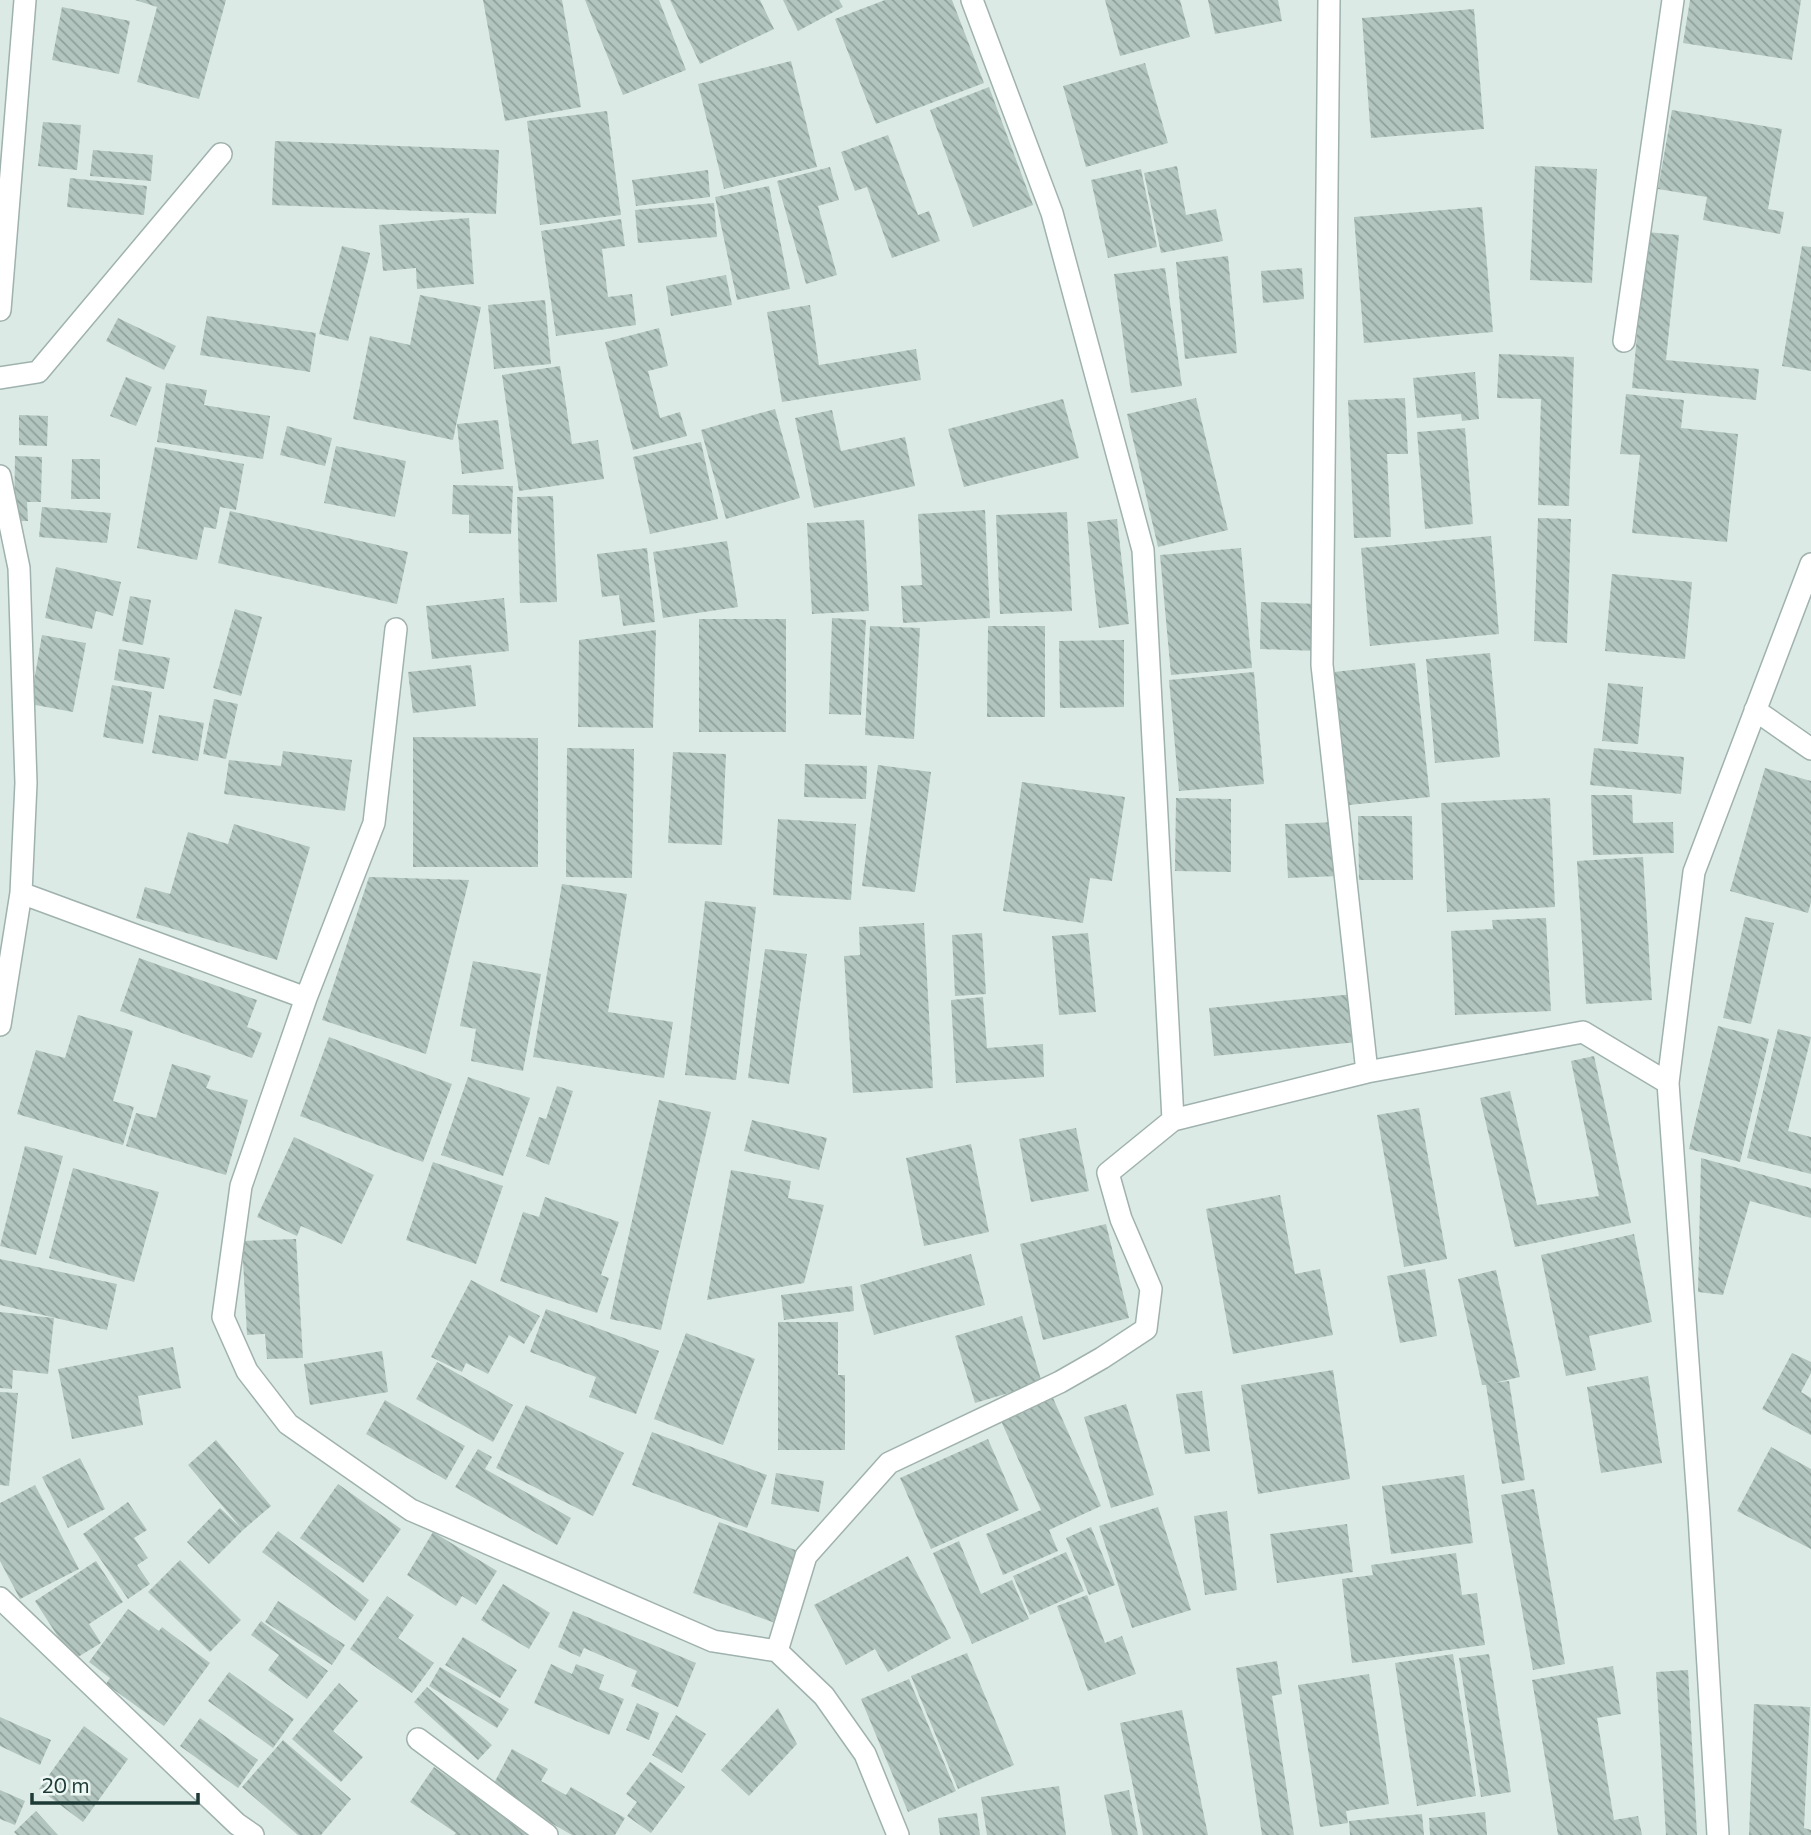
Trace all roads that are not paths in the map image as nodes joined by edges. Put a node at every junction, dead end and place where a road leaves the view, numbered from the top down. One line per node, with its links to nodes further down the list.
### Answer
1 (26, 0): 6 (street)
2 (972, 0): 19 (street)
3 (1329, 0): 17 (street)
4 (1673, 0): 7 (street)
5 (221, 154): 8 (street)
6 (0, 310)
7 (1624, 341)
8 (0, 378)
9 (0, 476): 14 (street)
10 (1811, 565): 12 (street)
11 (396, 629): 15 (street)
12 (1755, 710): 13 (street); 18 (street)
13 (1811, 749)
14 (21, 893): 15 (street); 16 (street)
15 (306, 998): 21 (street)
16 (0, 1024)
17 (1367, 1072): 18 (street); 19 (street)
18 (1668, 1083): 26 (street)
19 (1174, 1120): 21 (street)
20 (0, 1598): 23 (street)
21 (776, 1651): 25 (street)
22 (418, 1739): 24 (street)
23 (253, 1835)
24 (547, 1835)
25 (898, 1835)
26 (1718, 1835)

